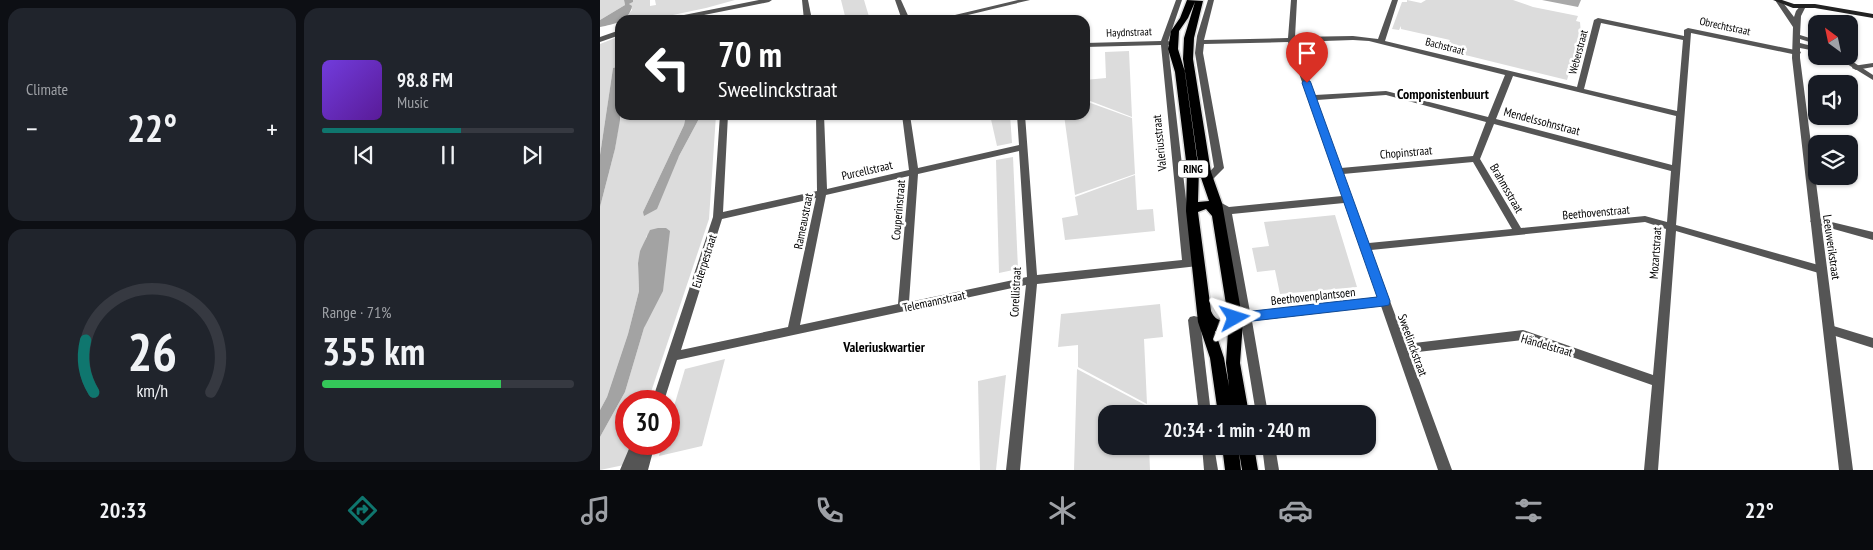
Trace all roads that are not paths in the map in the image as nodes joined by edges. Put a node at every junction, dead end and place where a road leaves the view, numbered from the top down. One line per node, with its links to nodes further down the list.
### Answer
1 (769, 0): 14 (street)
2 (804, 0): 17 (street)
3 (898, 0): 18 (street)
4 (1027, 0): 12 (street)
5 (1179, 0): 22 (street, Valeriusstraat)
6 (1191, 0): 22 (main road, Valeriusstraat)
7 (1199, 0): 35 (main road, RING)
8 (1211, 0): 28 (street)
9 (1294, 0): 27 (street, Sweelinckstraat)
10 (1395, 0): 29 (street)
11 (1777, 1): 13 (main road); 23 (street, Leeuwerikstraat)
12 (1006, 2): 19 (street)
13 (1807, 3): 20 (main road); 23 (street, Leeuwerikstraat)
14 (725, 9): 15 (street); 16 (street)
15 (695, 15)
16 (725, 15)
17 (807, 15)
18 (904, 15)
19 (957, 15)
20 (1873, 15)
21 (1598, 20): 25 (street, Obrechtstraat); 41 (street, Weberstraat)
22 (1175, 23): 33 (main road, Valeriusstraat)
23 (1796, 27): 31 (street, Leeuwerikstraat)
24 (615, 34): 26 (street)
25 (1687, 39): 31 (street, Obrechtstraat); 43 (street, Mozartstraat)
26 (600, 40)
27 (1291, 40): 28 (street, Bachstraat); 29 (street, Bachstraat); 42 (street, Sweelinckstraat)
28 (1200, 42): 54 (street)
29 (1381, 42): 39 (street, Bachstraat)
30 (1808, 43): 31 (street)
31 (1797, 44): 34 (street); 60 (street, Leeuwerikstraat)
32 (1090, 45): 33 (street, Haydnstraat)
33 (1170, 45): 35 (main road); 58 (main road, Valeriusstraat / RING); 65 (street, Valeriusstraat)
34 (1808, 47)
35 (1188, 53): 54 (main road, RING)
36 (1852, 65): 38 (street)
37 (1873, 65): 38 (street)
38 (1856, 68): 40 (street)
39 (1510, 73): 41 (street, Bachstraat); 48 (street, Brahmsstraat)
40 (1873, 78)
41 (1580, 90): 43 (street, Bachstraat)
42 (1312, 98): 48 (street, Mendelssohnstraat); 52 (street, Sweelinckstraat)
43 (1680, 115): 51 (street, Mozartstraat)
44 (724, 120): 59 (street, Euterpestraat)
45 (820, 120): 55 (street, Rameaustraat)
46 (907, 120): 53 (street, Couperinstraat)
47 (1021, 120): 49 (street, Corellistraat)
48 (1491, 120): 50 (street, Brahmsstraat); 51 (street, Mendelssohnstraat)
49 (1023, 147): 53 (street, Purcellstraat); 67 (street, Corellistraat)
50 (1476, 159): 52 (street, Chopinstraat); 62 (street, Brahmsstraat)
51 (1676, 169): 61 (street, Mozartstraat)
52 (1338, 171): 56 (street, Sweelinckstraat)
53 (914, 172): 55 (street, Purcellstraat); 69 (street, Couperinstraat)
54 (1207, 180): 57 (main road, RING)
55 (822, 193): 59 (street, Purcellstraat); 73 (street, Rameaustraat)
56 (1348, 199): 57 (street); 64 (street, Sweelinckstraat)
57 (1220, 209): 58 (main road); 71 (main road, RING)
58 (1192, 211): 65 (main road, Valeriusstraat / RING)
59 (718, 217): 76 (street, Euterpestraat)
60 (1815, 221): 63 (street); 66 (street, Leeuwerikstraat)
61 (1671, 227): 62 (street, Beethovenstraat); 66 (street, Beethovenstraat); 77 (street, Mozartstraat)
62 (1518, 232): 64 (street, Beethovenstraat)
63 (1873, 236)
64 (1365, 247): 68 (street, Sweelinckstraat)
65 (1193, 263): 67 (street, Telemannstraat); 70 (main road, Valeriusstraat / RING)
66 (1822, 270): 72 (street, Leeuwerikstraat)
67 (1032, 280): 69 (street, Telemannstraat); 91 (street, Corellistraat)
68 (1384, 301): 71 (street, Beethovenplantsoen); 75 (street, Sweelinckstraat)
69 (902, 307): 73 (street, Telemannstraat)
70 (1201, 312): 71 (main road); 79 (street, Valeriusstraat); 80 (main road, Valeriusstraat / RING)
71 (1240, 318): 81 (main road, RING); 82 (street)
72 (1830, 330): 74 (street); 98 (street, Leeuwerikstraat)
73 (793, 331): 76 (street, Telemannstraat)
74 (1873, 343)
75 (1402, 349): 77 (street, Händelstraat); 96 (street, Sweelinckstraat)
76 (673, 356): 78 (street, Euterpestraat)
77 (1659, 382): 97 (street, Mozartstraat)
78 (662, 390)
79 (1205, 405)
80 (1225, 405)
81 (1240, 405)
82 (1260, 405)
83 (633, 455): 89 (street)
84 (646, 455): 90 (street)
85 (1209, 455): 92 (street)
86 (1231, 455): 93 (main road)
87 (1248, 455): 94 (main road)
88 (1270, 455): 95 (street)
89 (627, 470)
90 (641, 470)
91 (1013, 470)
92 (1211, 470)
93 (1233, 470)
94 (1250, 470)
95 (1272, 470)
96 (1445, 470)
97 (1651, 470)
98 (1846, 470)

